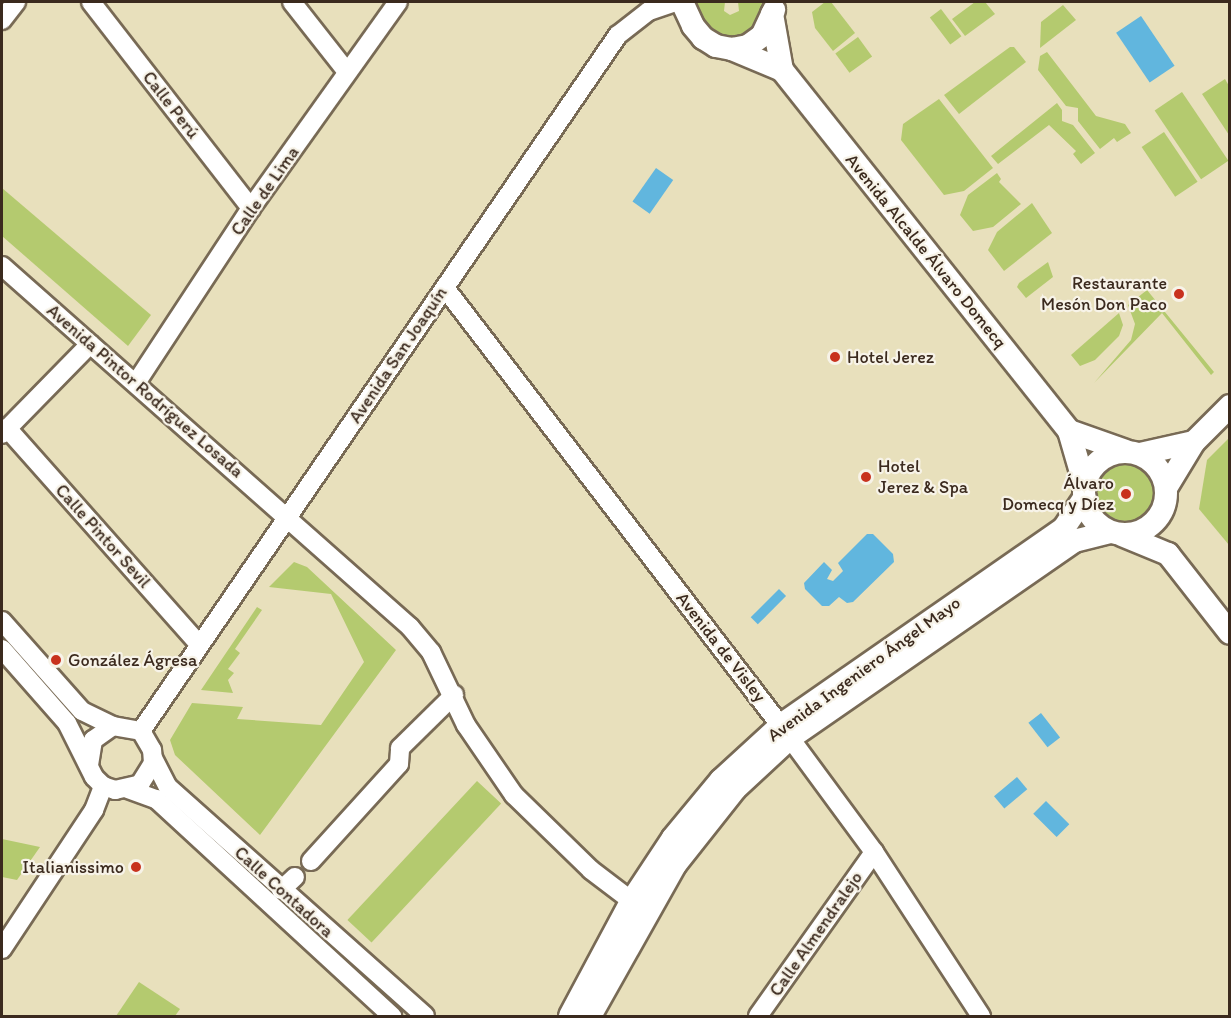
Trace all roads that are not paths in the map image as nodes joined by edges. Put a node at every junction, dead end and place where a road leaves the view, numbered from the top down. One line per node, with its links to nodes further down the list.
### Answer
1 (16, 2): 8 (street)
2 (92, 2): 12 (street, Calle Perú)
3 (292, 2): 11 (street)
4 (398, 2): 11 (street, Calle de Lima)
5 (675, 2): 14 (street, Avenida San Joaquín)
6 (682, 2): 9 (main road, Avenida Alcalde Álvaro Domecq)
7 (773, 8): 9 (main road); 10 (main road, Avenida Alcalde Álvaro Domecq)
8 (2, 20)
9 (732, 49): 10 (main road, Avenida Alcalde Álvaro Domecq)
10 (783, 70): 19 (main road, Avenida Alcalde Álvaro Domecq)
11 (348, 72): 12 (street, Calle de Lima)
12 (251, 208): 16 (street, Calle de Lima)
13 (2, 266): 15 (street, Avenida Pintor Rodríguez Losada)
14 (445, 288): 24 (street, Avenida San Joaquín); 34 (street, Avenida de Visley)
15 (90, 344): 16 (street, Avenida Pintor Rodríguez Losada); 18 (street)
16 (136, 383): 24 (street, Avenida Pintor Rodríguez Losada)
17 (1230, 406): 20 (main road)
18 (4, 431): 29 (street, Calle Pintor Sevil)
19 (1069, 431): 21 (main road); 22 (main road, Avenida Alcalde Álvaro Domecq)
20 (1194, 442): 21 (main road); 23 (main road)
21 (1133, 453): 22 (main road); 23 (main road)
22 (1085, 492): 25 (main road); 34 (main road, Avenida Ingeniero Ángel Mayo)
23 (1166, 495): 25 (main road); 26 (main road)
24 (288, 517): 29 (street, Avenida San Joaquín); 31 (street, Avenida Pintor Rodríguez Losada)
25 (1115, 533): 26 (main road); 34 (main road, Avenida Ingeniero Ángel Mayo)
26 (1168, 554): 28 (main road)
27 (2, 621): 32 (street)
28 (1230, 633)
29 (199, 644): 33 (street, Avenida San Joaquín)
30 (2, 649): 36 (street)
31 (454, 695): 40 (street); 43 (street, Avenida Pintor Rodríguez Losada)
32 (113, 726): 33 (street); 36 (street)
33 (141, 731): 35 (street)
34 (786, 731): 39 (street, Avenida de Visley); 43 (main road, Avenida Ingeniero Ángel Mayo)
35 (153, 758): 38 (street); 42 (street, Calle Contadora)
36 (89, 765): 37 (street)
37 (104, 786): 38 (street); 44 (street)
38 (128, 789): 45 (street, Calle Contadora)
39 (874, 852): 49 (street, Calle Almendralejo); 50 (street, Avenida de Visley)
40 (311, 861)
41 (295, 877): 42 (street)
42 (281, 890): 46 (street, Calle Contadora)
43 (639, 906): 47 (main road, Avenida Ingeniero Ángel Mayo); 48 (main road, Avenida Ingeniero Ángel Mayo)
44 (2, 949)
45 (392, 1017)
46 (425, 1017)
47 (570, 1017)
48 (590, 1017)
49 (758, 1017)
50 (981, 1017)

